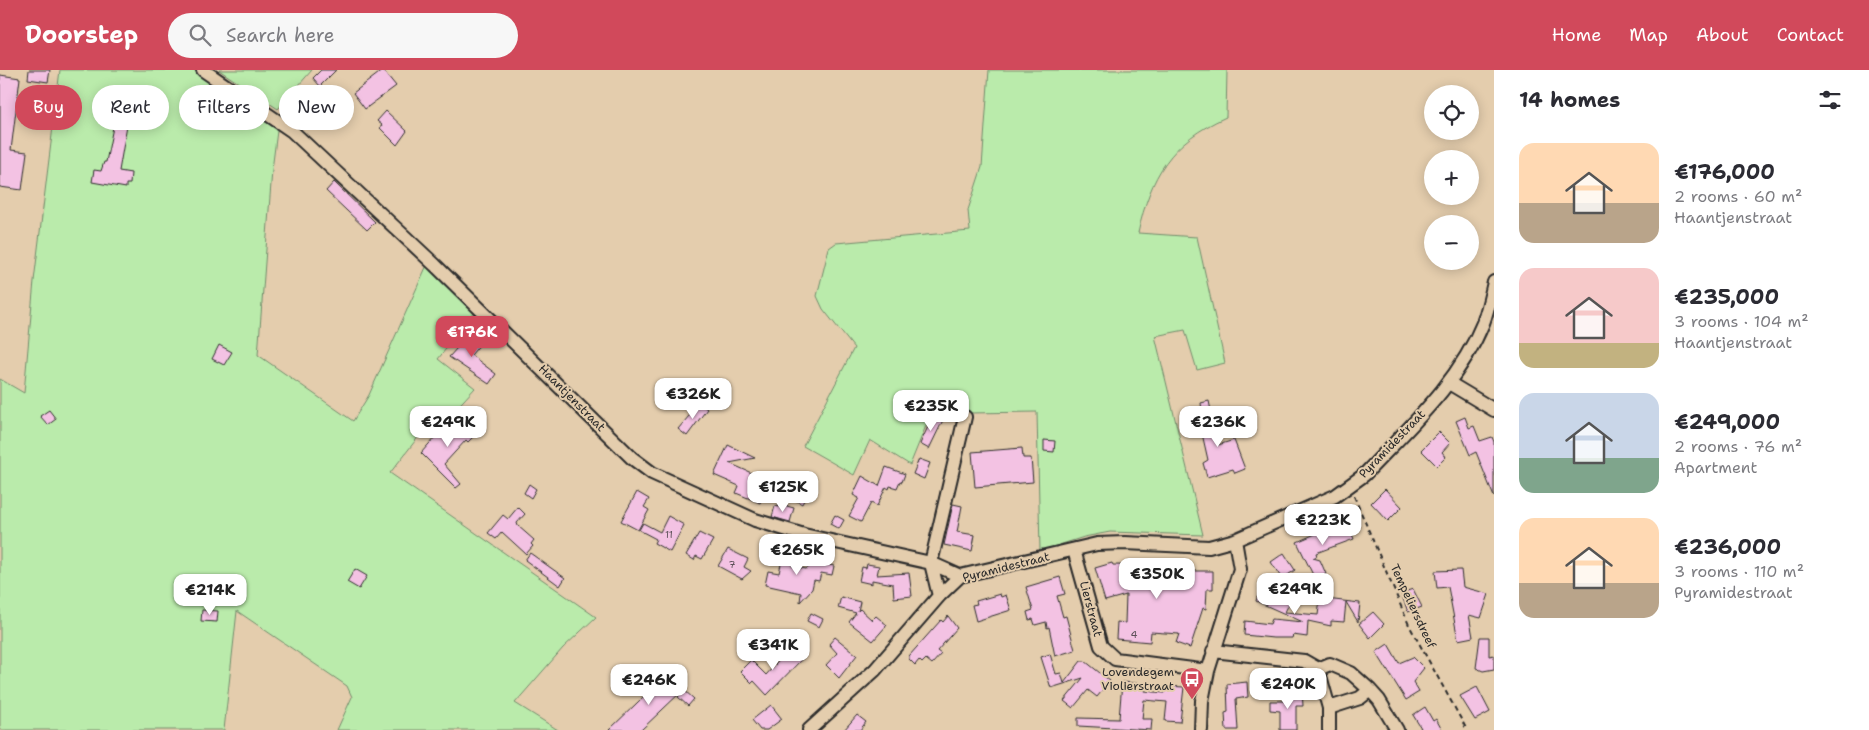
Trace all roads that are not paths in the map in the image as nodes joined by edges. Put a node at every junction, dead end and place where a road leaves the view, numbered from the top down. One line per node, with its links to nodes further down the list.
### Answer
1 (203, 70): 8 (street, Haantjenstraat)
2 (1494, 282): 3 (street, Pyramidestraat)
3 (1449, 383): 4 (street); 6 (street, Pyramidestraat)
4 (1494, 410)
5 (965, 417): 8 (street)
6 (1235, 540): 7 (street, Pyramidestraat); 11 (street)
7 (1074, 550): 9 (street, Pyramidestraat); 13 (street, Lierstraat)
8 (931, 562): 9 (street, Haantjenstraat); 10 (street)
9 (960, 576): 10 (street, Pyramidestraat)
10 (938, 596): 16 (street, Pyramidestraat)
11 (1213, 651): 12 (street); 13 (street)
12 (1318, 669): 14 (street); 15 (street)
13 (1208, 671): 17 (street)
14 (1370, 690): 15 (street); 19 (street)
15 (1329, 708): 18 (street)
16 (809, 730)
17 (1201, 730)
18 (1330, 730)
19 (1397, 730)

